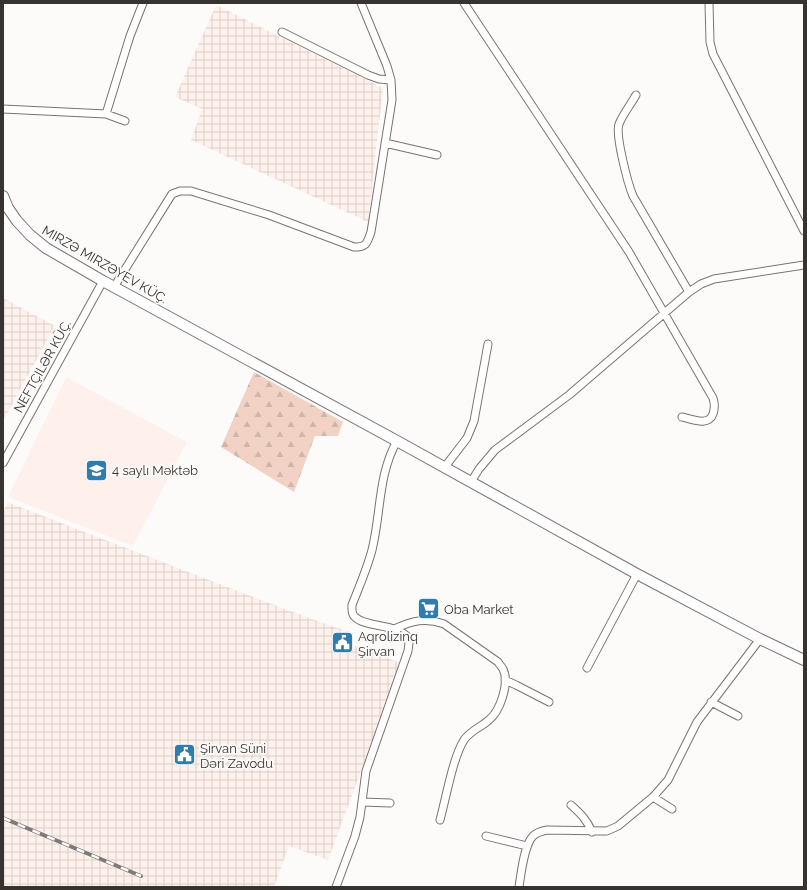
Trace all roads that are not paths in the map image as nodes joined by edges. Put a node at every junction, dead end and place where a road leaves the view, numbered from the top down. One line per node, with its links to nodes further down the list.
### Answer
1 (144, 3): 9 (street)
2 (361, 3): 6 (street)
3 (464, 3): 20 (street)
4 (709, 3): 15 (street)
5 (282, 32): 6 (street)
6 (391, 80): 11 (street)
7 (636, 94): 19 (street)
8 (3, 109): 9 (street)
9 (106, 114): 10 (street)
10 (125, 121)
11 (385, 143): 12 (street); 18 (street)
12 (437, 155)
13 (3, 196): 14 (main road, MIRZƏ MIRZƏYEV KÜÇ.)
14 (6, 208): 17 (main road, MIRZƏ MIRZƏYEV KÜÇ.)
15 (804, 231)
16 (804, 265): 19 (street)
17 (103, 281): 18 (main road, MIRZƏ MIRZƏYEV KÜÇ.); 24 (street, NEFTÇILƏR KÜÇ.)
18 (114, 287): 23 (main road, MIRZƏ MIRZƏYEV KÜÇ.)
19 (689, 292): 20 (street)
20 (664, 313): 22 (street); 26 (street)
21 (488, 344): 25 (street)
22 (682, 417)
23 (396, 441): 25 (main road, MIRZƏ MIRZƏYEV KÜÇ.); 28 (street)
24 (3, 463)
25 (444, 468): 26 (main road, MIRZƏ MIRZƏYEV KÜÇ.)
26 (471, 482): 27 (main road, MIRZƏ MIRZƏYEV KÜÇ.)
27 (637, 574): 29 (main road, MIRZƏ MIRZƏYEV KÜÇ.); 31 (street)
28 (394, 629): 32 (street); 37 (street)
29 (760, 639): 30 (main road, MIRZƏ MIRZƏYEV KÜÇ.); 34 (street)
30 (804, 660)
31 (587, 668)
32 (505, 680): 33 (street); 41 (street)
33 (549, 702)
34 (711, 702): 35 (street); 36 (street)
35 (738, 716)
36 (653, 797): 40 (street); 42 (street)
37 (363, 802): 38 (street); 45 (street)
38 (390, 803)
39 (571, 805): 42 (street)
40 (672, 809)
41 (440, 820)
42 (592, 832): 44 (street)
43 (486, 836): 44 (street)
44 (527, 846): 46 (street)
45 (336, 887)
46 (519, 887)

